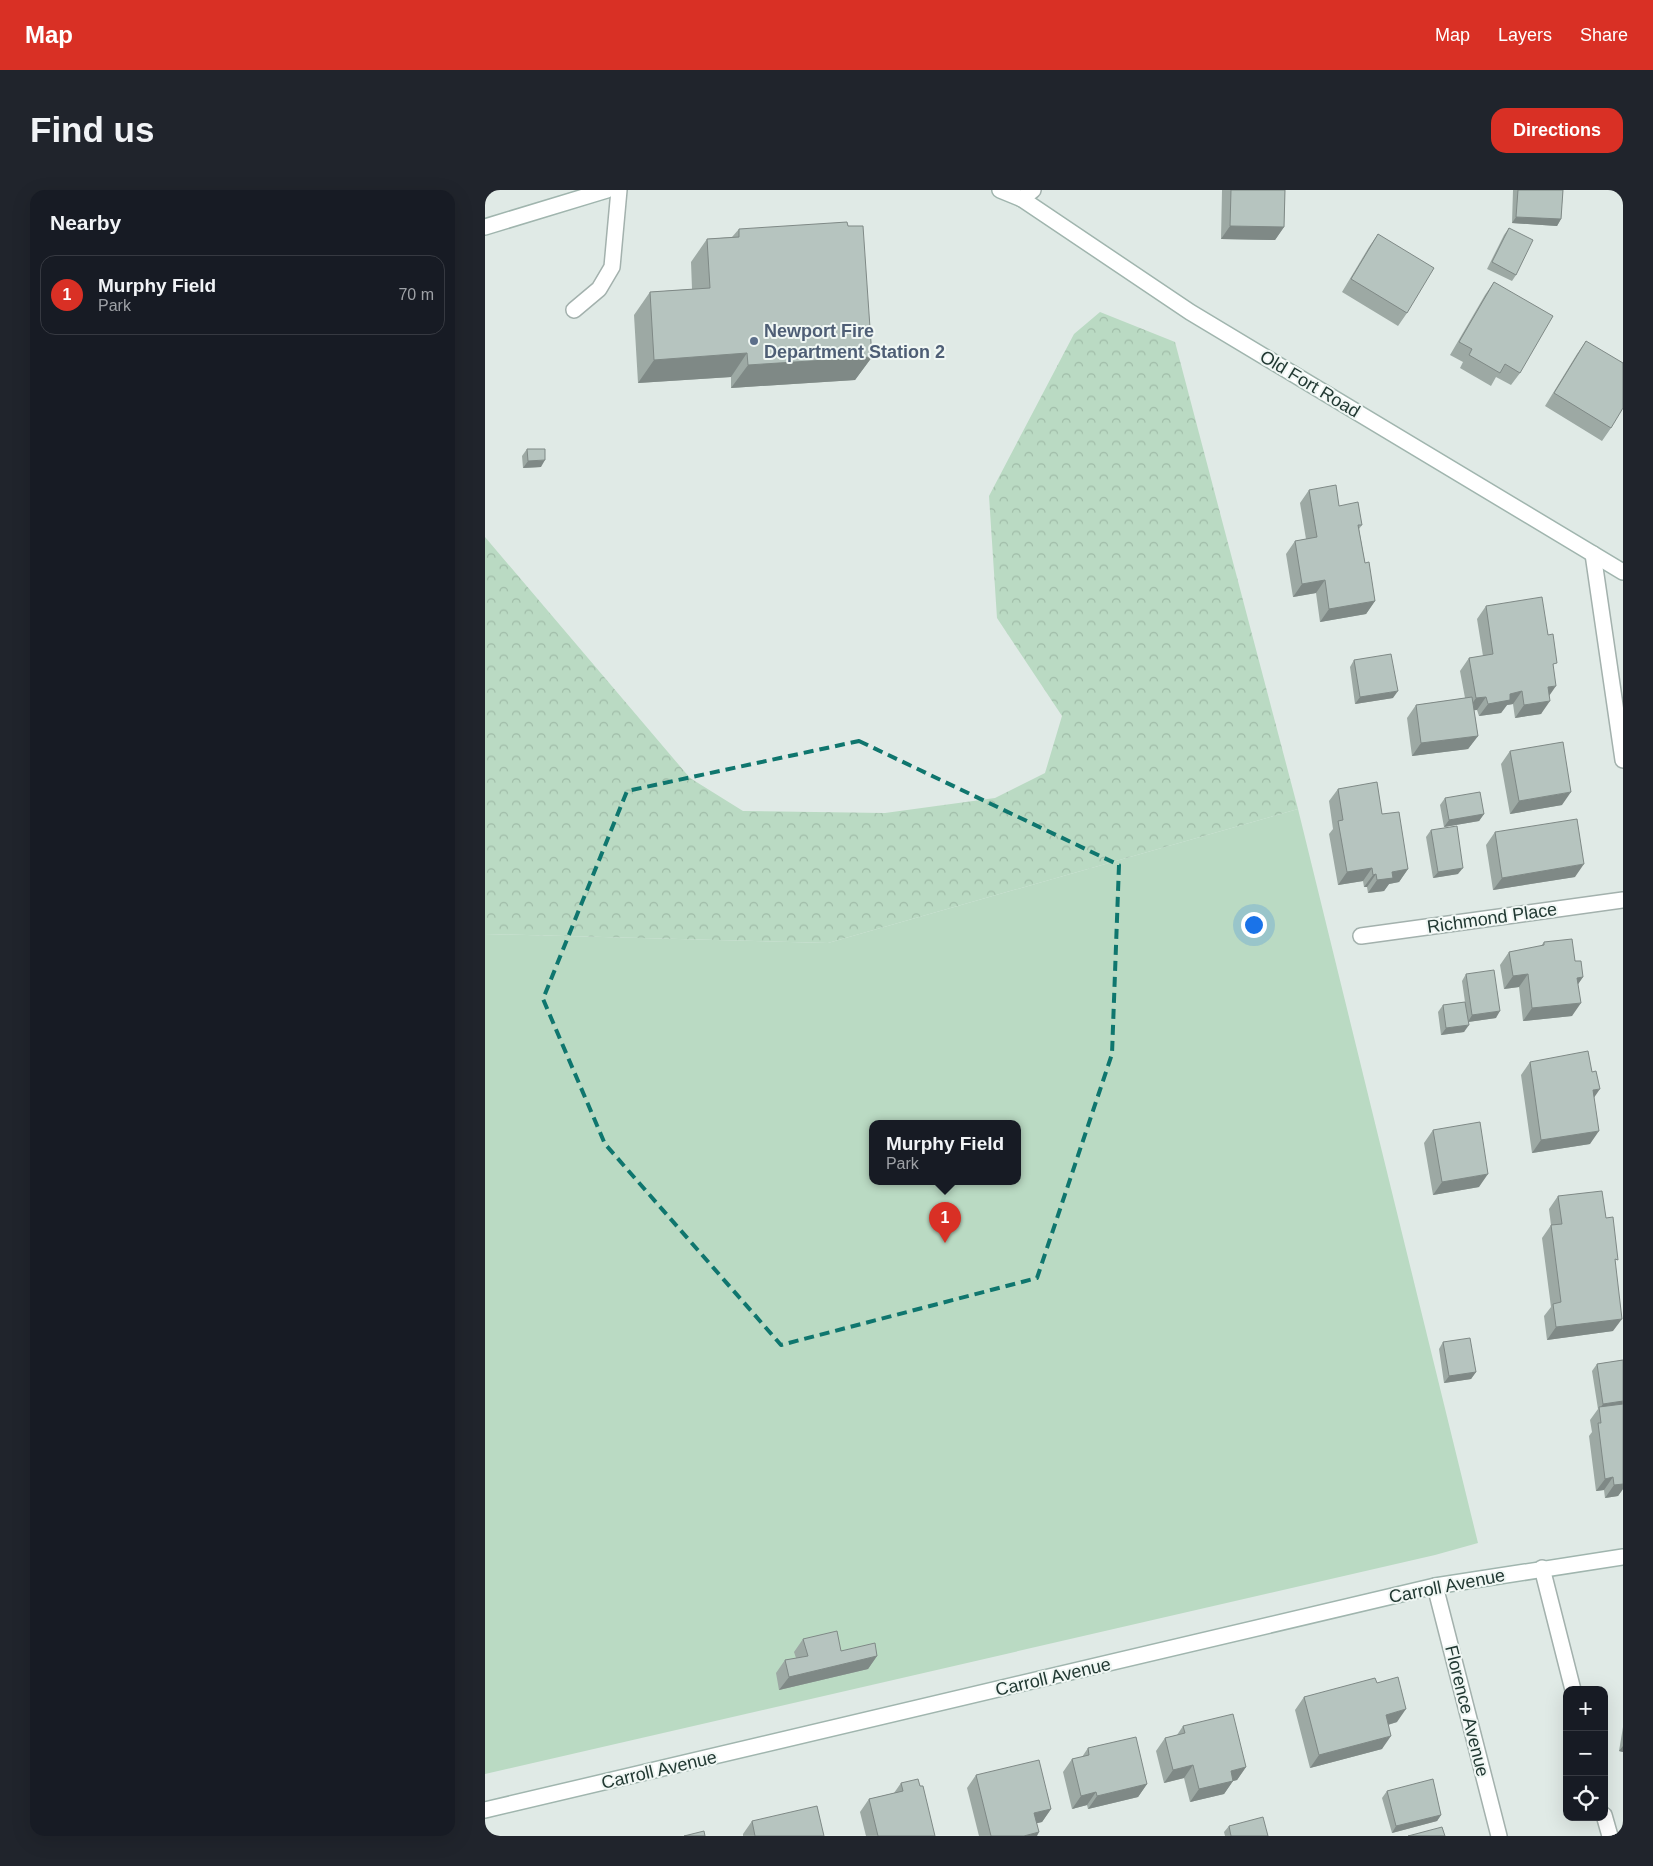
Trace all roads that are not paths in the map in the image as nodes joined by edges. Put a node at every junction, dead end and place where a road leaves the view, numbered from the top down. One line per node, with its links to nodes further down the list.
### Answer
1 (607, 190): 5 (street)
2 (619, 190): 6 (street)
3 (1000, 190): 4 (street, Old Fort Road)
4 (1027, 194): 7 (street, Old Fort Road)
5 (486, 224)
6 (574, 310)
7 (1593, 554): 8 (street, Old Fort Road); 9 (street)
8 (1623, 572)
9 (1623, 760)
10 (1623, 900): 11 (street, Richmond Place)
11 (1361, 936)
12 (1623, 1556): 13 (street, Carroll Avenue)
13 (1542, 1568): 14 (street, Carroll Avenue); 15 (street)
14 (1435, 1586): 16 (street, Carroll Avenue); 18 (street, Florence Avenue)
15 (1572, 1686)
16 (485, 1810)
17 (1606, 1821): 19 (street)
18 (1499, 1836)
19 (1610, 1836)

